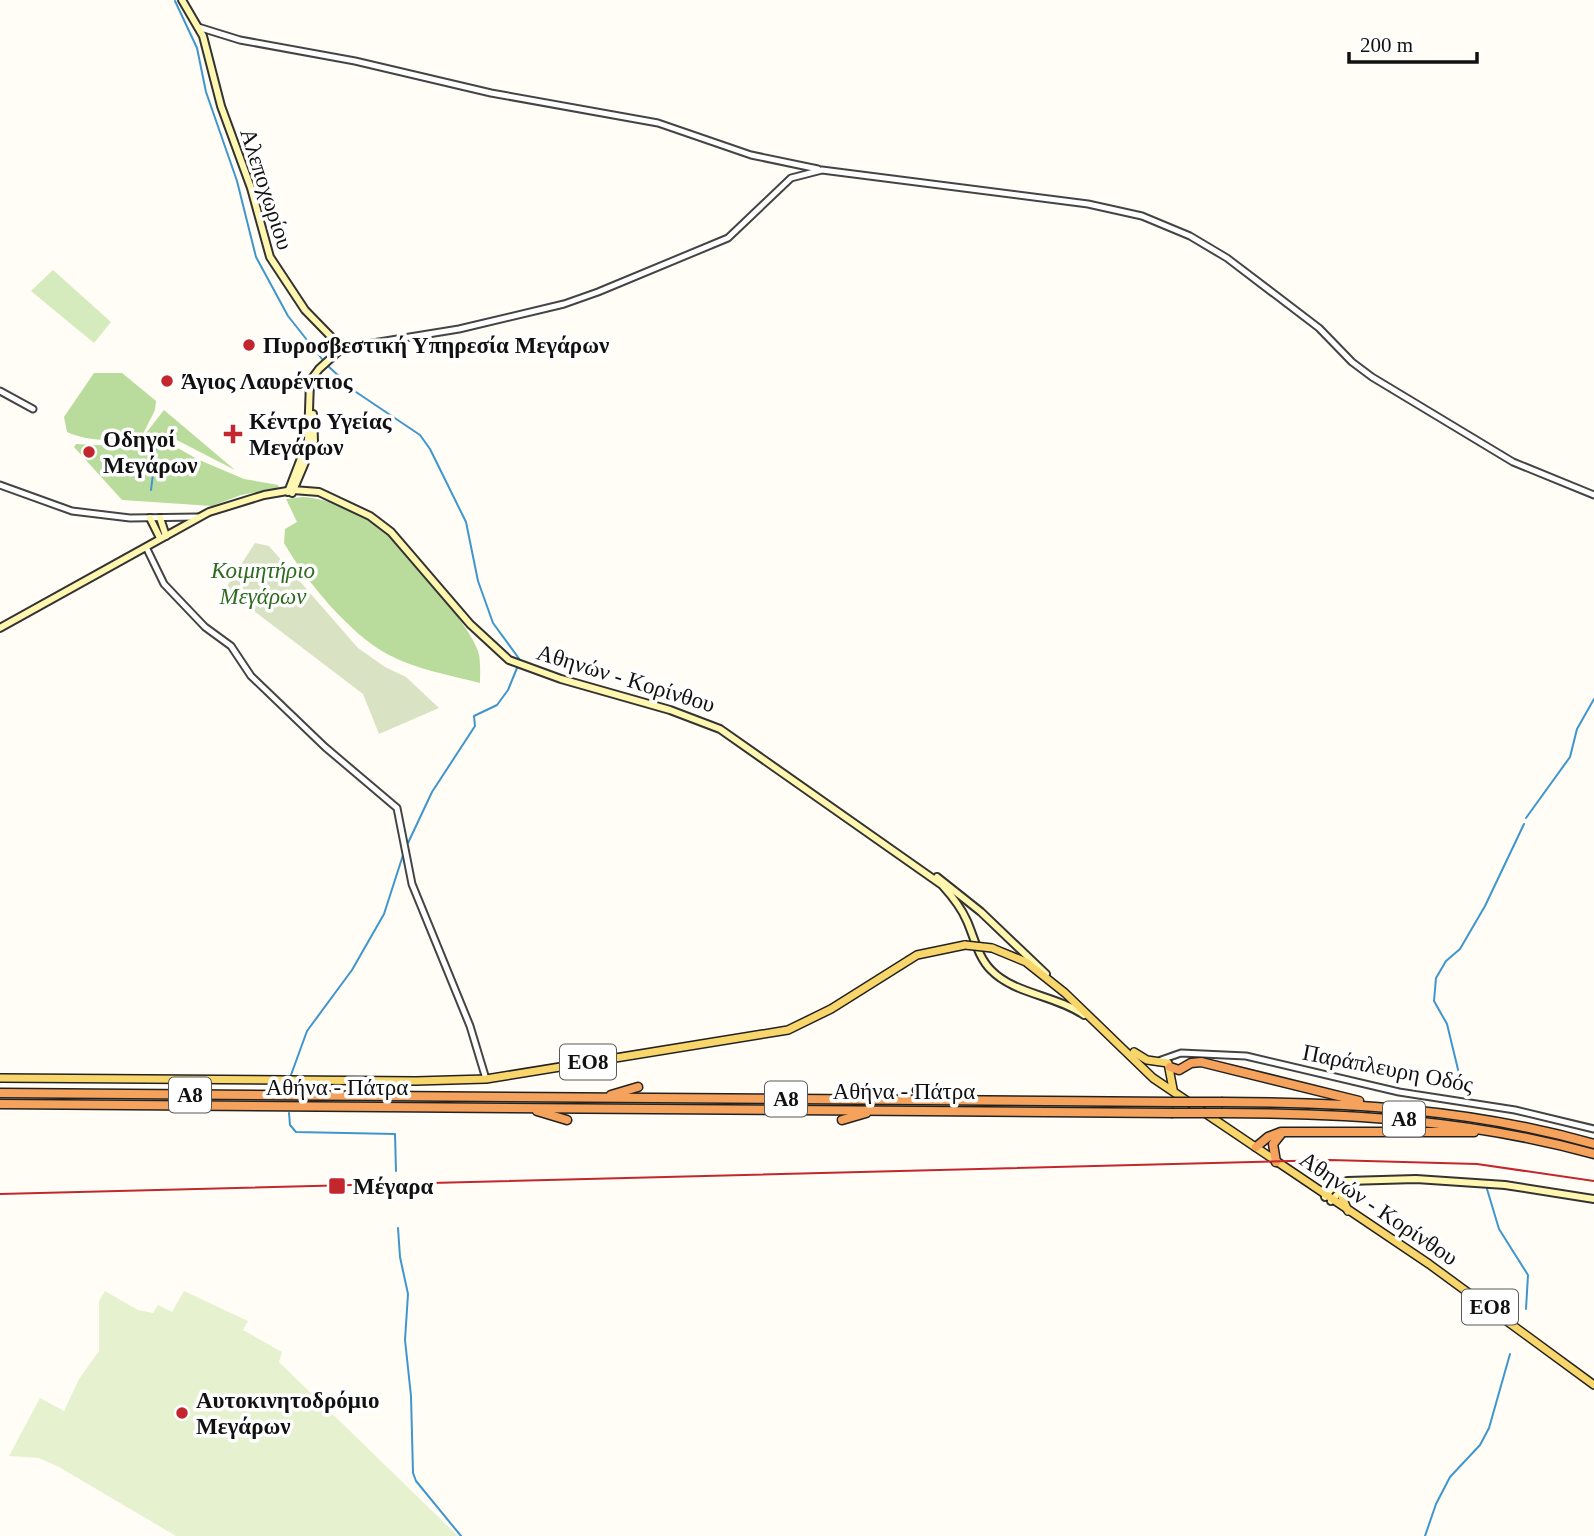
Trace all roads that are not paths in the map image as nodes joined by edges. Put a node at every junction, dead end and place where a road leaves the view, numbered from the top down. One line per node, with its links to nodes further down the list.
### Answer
1 (182, 0): 2 (main road, Αλεποχωρίου)
2 (198, 27): 3 (street); 4 (main road, Αλεποχωρίου)
3 (822, 170): 4 (street); 12 (street)
4 (342, 348): 6 (main road)
5 (0, 391): 7 (street)
6 (310, 402): 8 (main road); 10 (main road)
7 (33, 409)
8 (302, 473): 10 (main road); 11 (main road)
9 (0, 485): 15 (street)
10 (290, 492): 11 (main road, Αθηνών - Κορίνθου); 13 (main road, Αθηνών - Κορίνθου); 14 (main road, Αθηνών - Κορίνθου)
11 (319, 492): 13 (main road, Αθηνών - Κορίνθου)
12 (1594, 495)
13 (333, 499): 20 (main road, Αθηνών - Κορίνθου)
14 (201, 516): 16 (street); 17 (main road, Αθηνών - Κορίνθου)
15 (150, 518): 16 (street); 17 (main road)
16 (160, 518): 17 (main road)
17 (163, 537): 18 (main road, Αθηνών - Κορίνθου)
18 (146, 547): 19 (main road, Αθηνών - Κορίνθου); 29 (street)
19 (0, 628)
20 (928, 873): 21 (main road, Αθηνών - Κορίνθου); 22 (main road, Αθηνών - Κορίνθου)
21 (1065, 993): 22 (main road, Αθηνών - Κορίνθου / ΕΟ8); 29 (main road, Αθηνών - Κορίνθου / ΕΟ8, bridge)
22 (1097, 1022): 23 (main road, Αθηνών - Κορίνθου / ΕΟ8)
23 (1119, 1042): 25 (main road, Αθηνών - Κορίνθου / ΕΟ8); 27 (main road, Αθηνών - Κορίνθου / ΕΟ8)
24 (1174, 1054): 25 (street, Παράπλευρη Οδός); 26 (street); 43 (street, Παράπλευρη Οδός)
25 (1158, 1060): 26 (main road, Αθηνών - Κορίνθου / ΕΟ8); 27 (main road)
26 (1170, 1069): 30 (main road); 33 (main road); 38 (highway)
27 (1150, 1073): 30 (main road, Αθηνών - Κορίνθου / ΕΟ8)
28 (0, 1077): 29 (main road, Αθηνών - Κορίνθου / ΕΟ8)
29 (486, 1079)
30 (1159, 1081): 33 (main road, Αθηνών - Κορίνθου / ΕΟ8)
31 (638, 1087): 35 (highway)
32 (917, 1090): 36 (highway)
33 (1174, 1091): 47 (main road, Αθηνών - Κορίνθου / ΕΟ8)
34 (0, 1093): 35 (highway, Αθήνα - Πάτρα / Α8)
35 (600, 1098): 36 (highway, Αθήνα - Πάτρα / Α8)
36 (971, 1101): 38 (highway, Αθήνα - Πάτρα / Α8, bridge)
37 (0, 1104): 39 (highway, Αθήνα - Πάτρα / Α8)
38 (1378, 1106): 46 (highway, Αθήνα - Πάτρα / Α8)
39 (528, 1108): 40 (highway, Αθήνα - Πάτρα / Α8); 41 (highway)
40 (876, 1111): 42 (highway); 45 (highway, Αθήνα - Πάτρα / Α8, bridge)
41 (567, 1120)
42 (842, 1120)
43 (1594, 1129)
44 (1284, 1132): 45 (highway); 47 (highway); 49 (highway)
45 (1498, 1132): 48 (highway, Αθήνα - Πάτρα / Α8)
46 (1594, 1143)
47 (1256, 1147): 49 (main road, Αθηνών - Κορίνθου / ΕΟ8)
48 (1594, 1154)
49 (1276, 1162): 51 (main road, Αθηνών - Κορίνθου / ΕΟ8)
50 (1348, 1183): 51 (main road); 52 (main road); 53 (main road)
51 (1328, 1199): 53 (main road, Αθηνών - Κορίνθου / ΕΟ8)
52 (1594, 1199)
53 (1351, 1214): 54 (main road, Αθηνών - Κορίνθου / ΕΟ8)
54 (1594, 1385)

